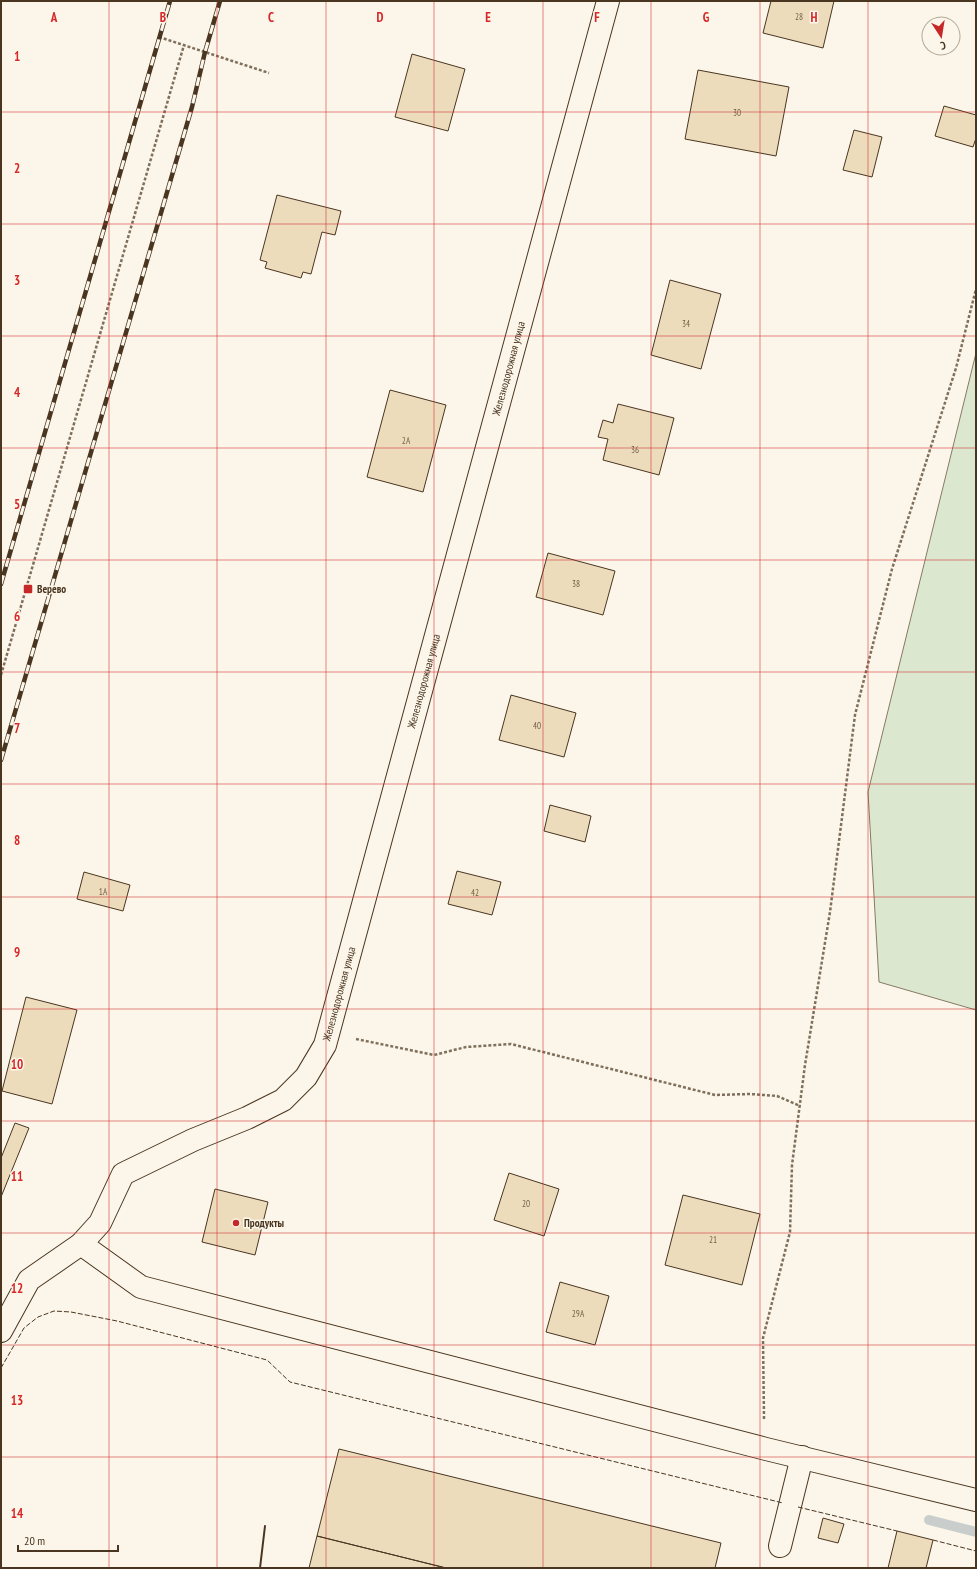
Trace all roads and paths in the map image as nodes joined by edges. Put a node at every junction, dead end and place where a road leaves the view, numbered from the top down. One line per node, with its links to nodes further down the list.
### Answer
1 (608, 1): 7 (street, Железнодорожная улица)
2 (159, 37): 3 (path)
3 (184, 45): 4 (path); 6 (path)
4 (269, 73)
5 (976, 289): 8 (path)
6 (1, 675)
7 (328, 1033): 8 (path); 9 (street, Железнодорожная улица)
8 (800, 1106): 11 (path)
9 (81, 1244): 10 (street, Железнодорожная улица); 11 (street)
10 (1, 1331)
11 (766, 1450): 12 (street)
12 (802, 1457): 13 (street); 14 (street)
13 (976, 1500)
14 (780, 1546)

